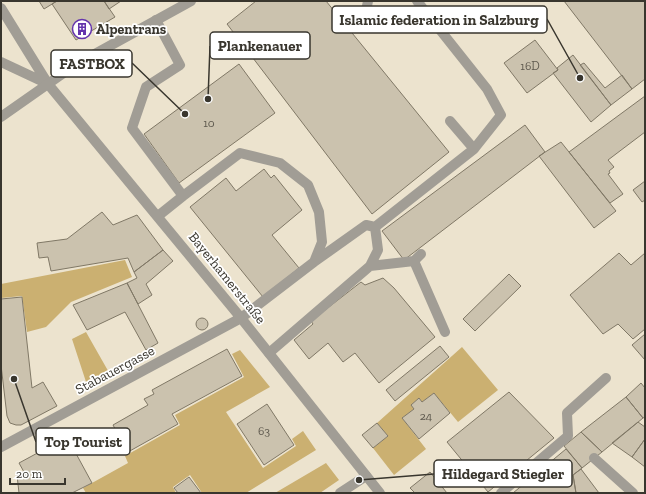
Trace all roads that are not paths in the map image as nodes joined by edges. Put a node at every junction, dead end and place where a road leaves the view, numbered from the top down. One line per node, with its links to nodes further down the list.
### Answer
1 (191, 1): 4 (street)
2 (417, 1): 9 (street)
3 (1, 8): 6 (street, Bayerhamerstraße)
4 (156, 20): 6 (street); 10 (street)
5 (1, 62): 6 (street)
6 (48, 84): 7 (street); 11 (street, Bayerhamerstraße)
7 (1, 117)
8 (450, 121): 9 (street)
9 (474, 149): 12 (street)
10 (184, 196): 11 (street); 13 (street)
11 (158, 216): 15 (street, Bayerhamerstraße)
12 (375, 227): 13 (street, Stabauergasse); 14 (street)
13 (314, 262): 15 (street, Stabauergasse)
14 (370, 266): 16 (street); 17 (street)
15 (241, 318): 17 (street, Bayerhamerstraße); 19 (street, Stabauergasse)
16 (445, 332)
17 (270, 353): 21 (street, Bayerhamerstraße)
18 (606, 378): 24 (street)
19 (1, 447)
20 (594, 458): 25 (street)
21 (366, 476): 22 (street); 23 (street, Bayerhamerstraße)
22 (340, 493)
23 (380, 493)
24 (501, 493)
25 (633, 493)

